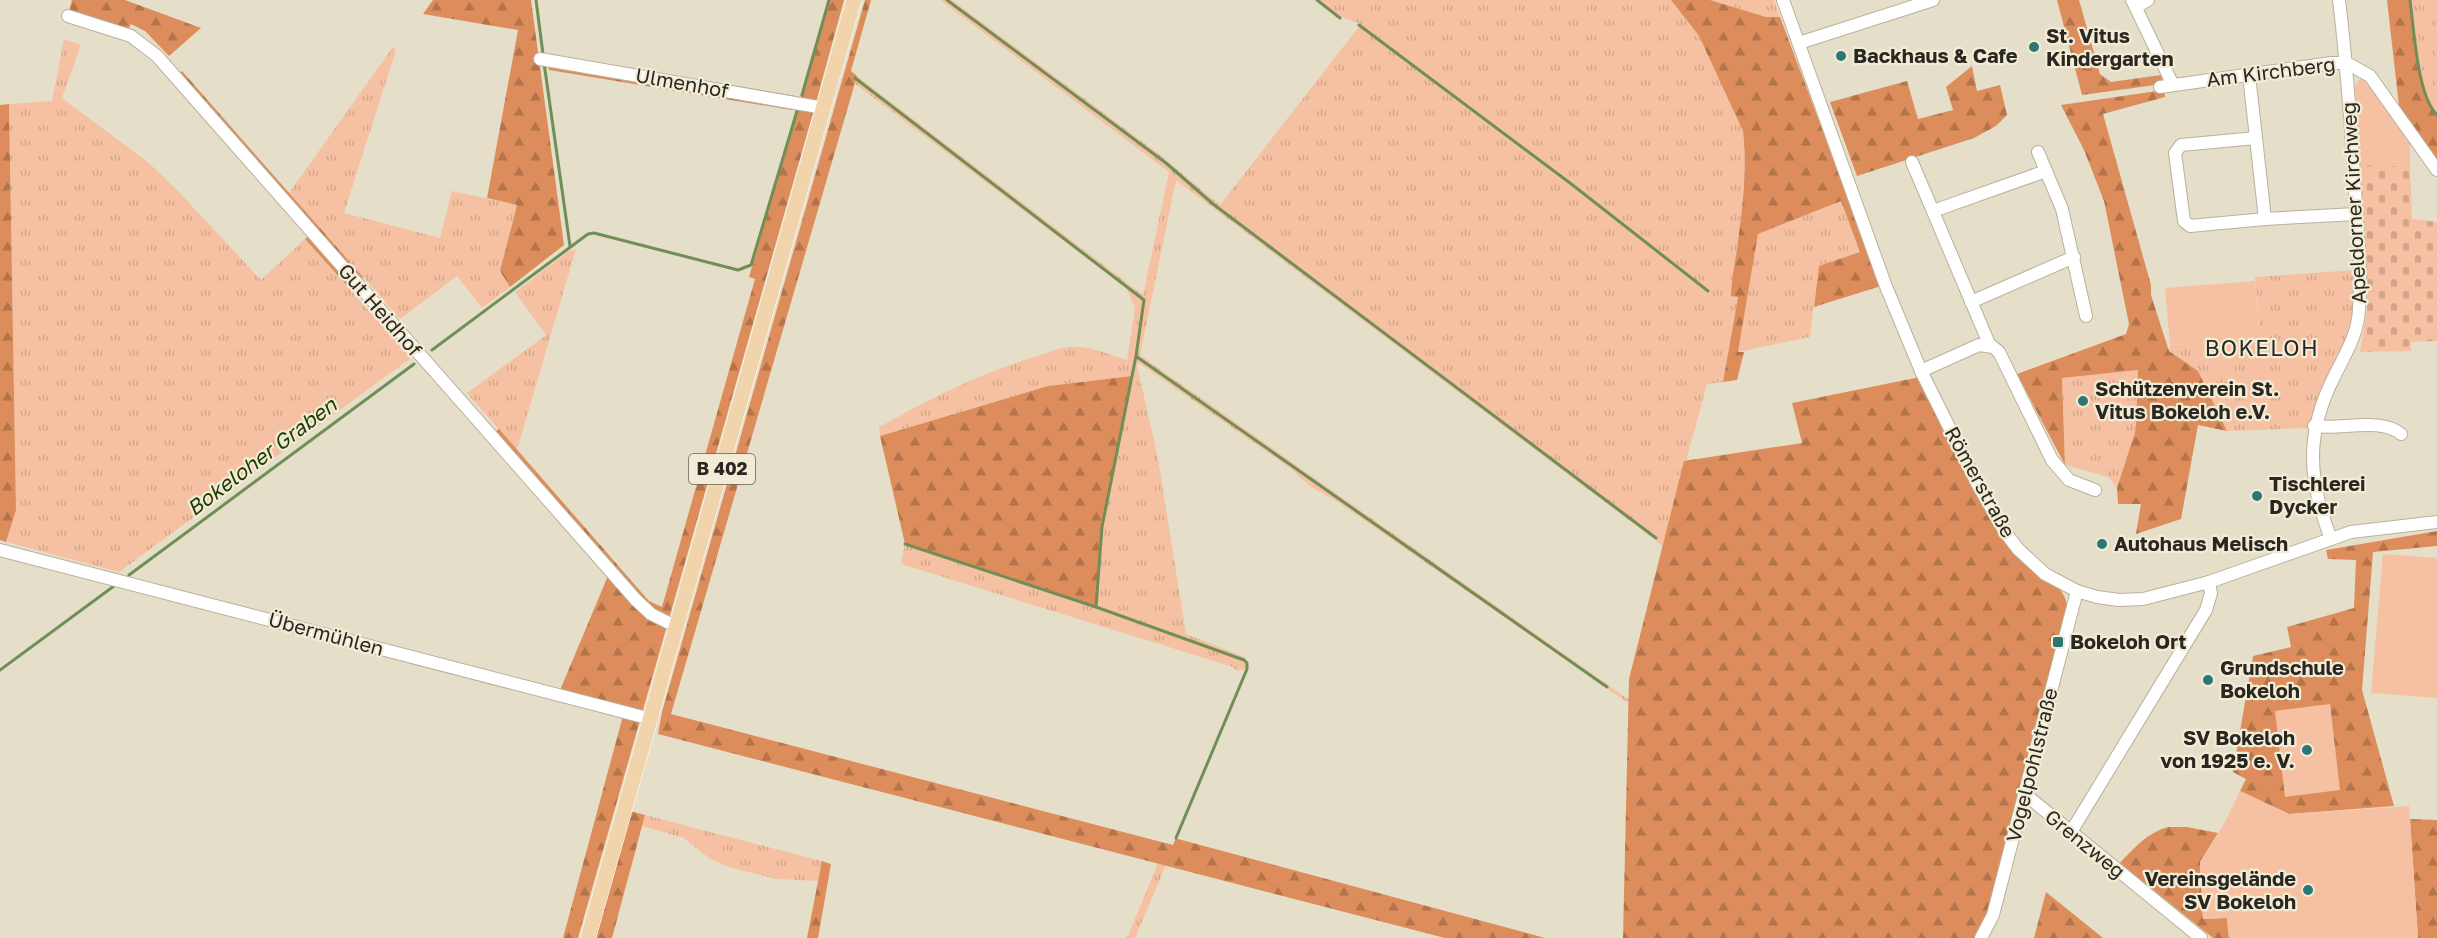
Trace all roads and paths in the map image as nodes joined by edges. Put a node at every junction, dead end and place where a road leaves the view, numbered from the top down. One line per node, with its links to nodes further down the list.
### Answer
1 (855, 0): 12 (main road, B 402)
2 (1783, 0): 8 (street, Römerstraße)
3 (1933, 0): 8 (street)
4 (2148, 0): 6 (street)
5 (2339, 0): 10 (street, Apeldorner Kirchweg)
6 (2134, 3): 11 (street, Am Kirchberg)
7 (69, 16): 34 (street, Gut Heidhof)
8 (1799, 43): 25 (street, Römerstraße)
9 (540, 59): 12 (street, Ulmenhof)
10 (2347, 63): 11 (street, Am Kirchberg); 16 (street, Am Kirchberg); 19 (street, Apeldorner Kirchweg)
11 (2249, 75): 13 (street)
12 (824, 108): 34 (main road, B 402)
13 (2256, 138): 20 (street); 20 (street)
14 (2038, 152): 17 (street)
15 (1912, 162): 18 (street)
16 (2437, 170)
17 (2046, 171): 18 (street); 21 (street)
18 (1933, 211): 22 (street)
19 (2356, 214): 20 (street); 26 (street, Apeldorner Kirchweg)
20 (2265, 219)
21 (2074, 257): 22 (street); 23 (street)
22 (1971, 302): 24 (street)
23 (2086, 316)
24 (1990, 346): 25 (street); 28 (street)
25 (1921, 371): 33 (street, Römerstraße)
26 (2314, 426): 27 (street); 30 (street, Apeldorner Kirchweg)
27 (2401, 434)
28 (2095, 490)
29 (2437, 522): 30 (street, Römerstraße)
30 (2331, 539): 32 (street, Römerstraße)
31 (0, 550): 35 (street, Übermühlen)
32 (2209, 582): 33 (street, Römerstraße); 37 (street)
33 (2077, 591): 36 (street, Vogelpohlstraße)
34 (677, 627): 35 (main road, B 402)
35 (651, 719): 38 (main road, B 402)
36 (2026, 795): 37 (street, Grenzweg); 39 (street, Vogelpohlstraße)
37 (2071, 832): 40 (street, Grenzweg)
38 (588, 938)
39 (1981, 938)
40 (2201, 938)

